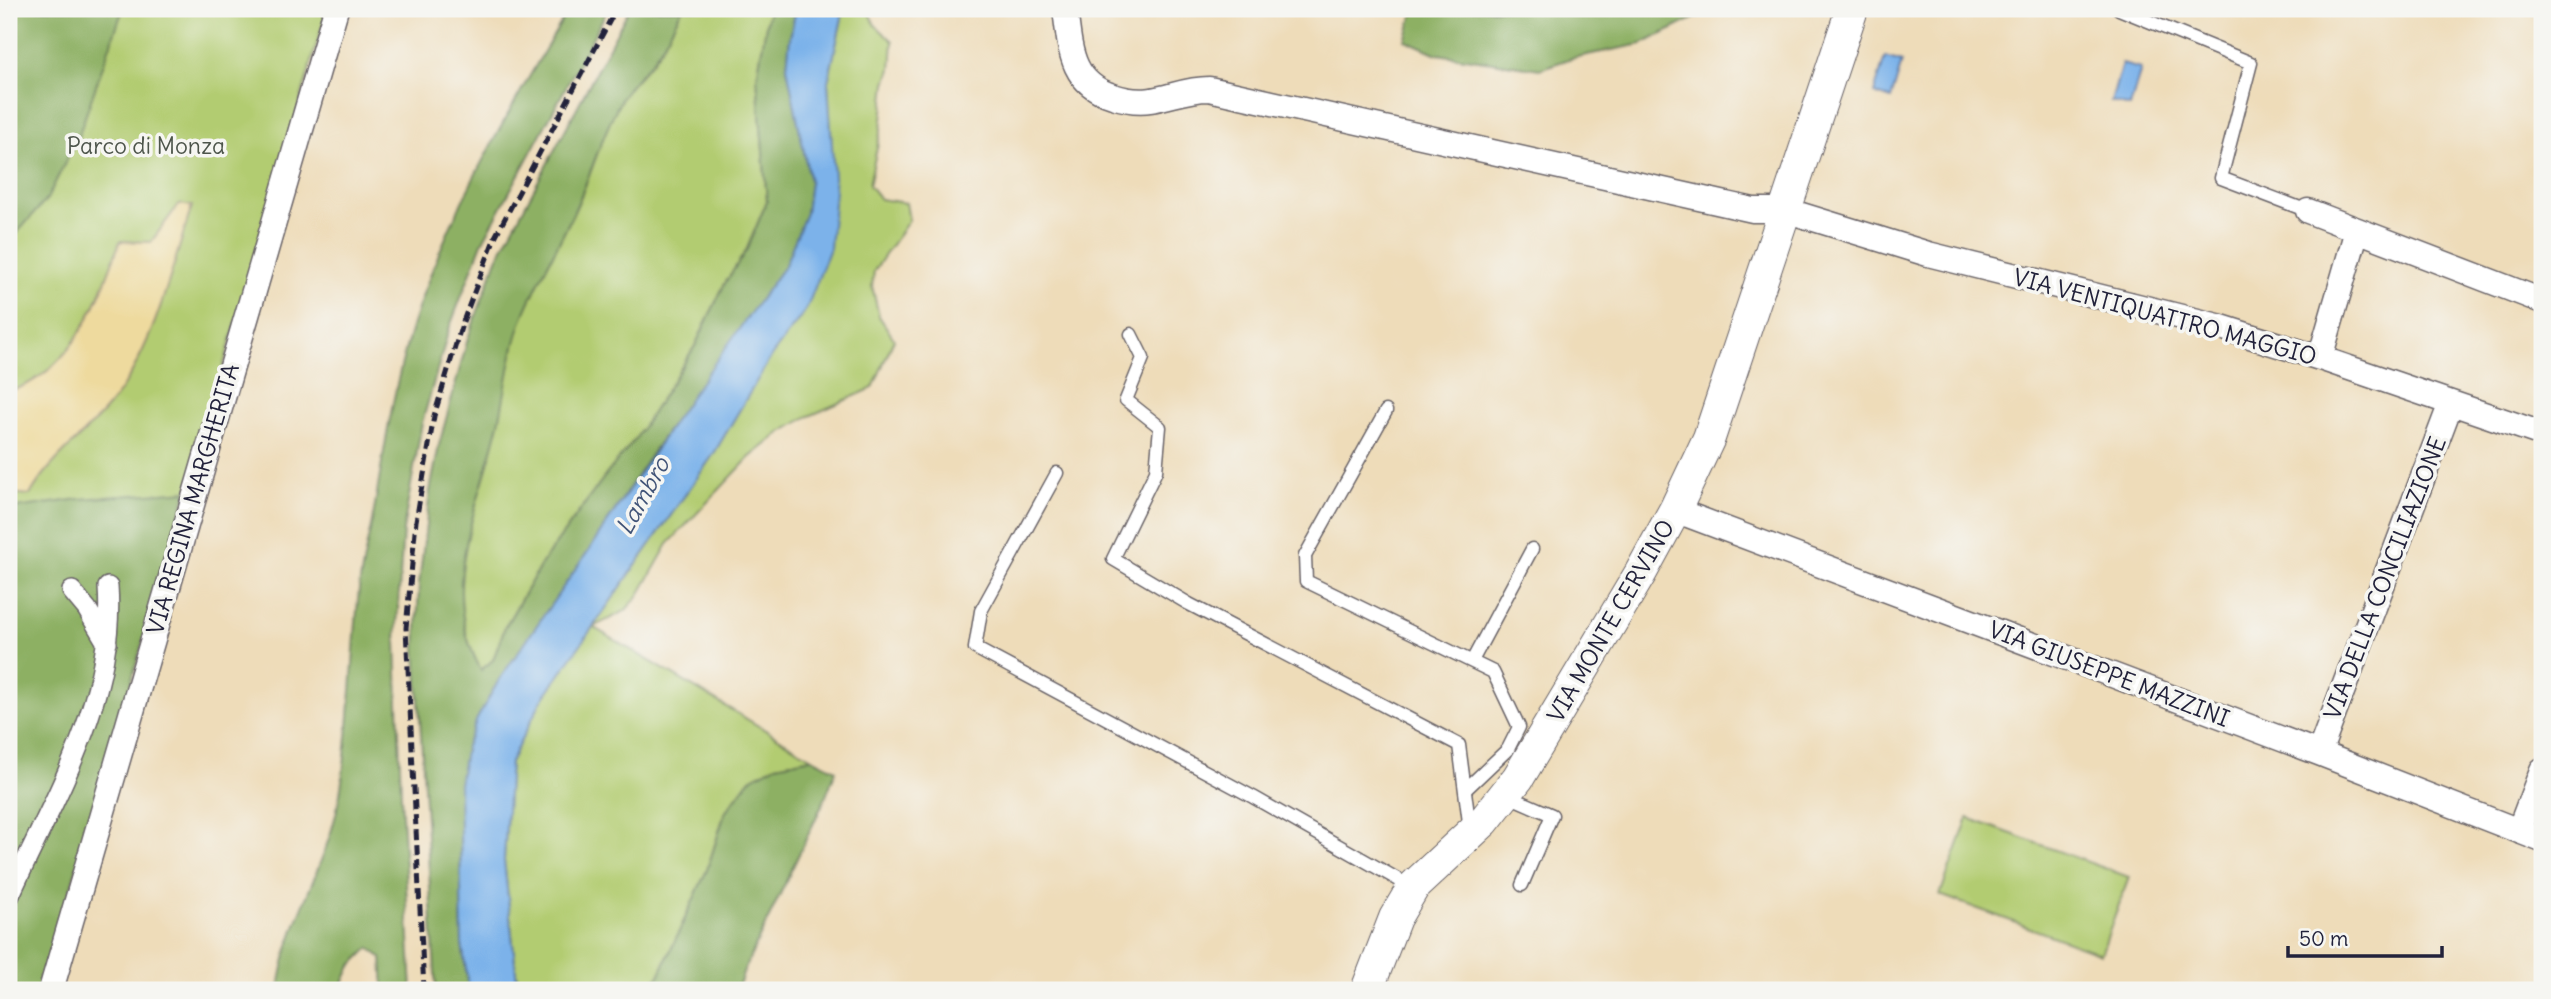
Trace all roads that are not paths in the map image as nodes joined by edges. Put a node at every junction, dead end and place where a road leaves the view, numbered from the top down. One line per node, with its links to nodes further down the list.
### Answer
1 (336, 9): 31 (street, VIA REGINA MARGHERITA)
2 (1065, 9): 5 (street, VIA VENTIQUATTRO MAGGIO)
3 (1852, 9): 5 (street)
4 (2119, 9): 6 (lane)
5 (1785, 210): 10 (street, VIA VENTIQUATTRO MAGGIO); 15 (street, VIA MONTE CERVINO)
6 (2308, 211): 7 (street)
7 (2357, 230): 8 (street); 10 (street)
8 (2542, 301)
9 (1130, 334): 23 (lane)
10 (2319, 358): 11 (street, VIA VENTIQUATTRO MAGGIO)
11 (2451, 403): 13 (street, VIA VENTIQUATTRO MAGGIO); 21 (street, VIA DELLA CONCILIAZIONE)
12 (1386, 411): 20 (lane)
13 (2542, 434)
14 (1057, 473): 29 (lane)
15 (1675, 510): 21 (street, VIA GIUSEPPE MAZZINI); 24 (street, VIA MONTE CERVINO)
16 (1532, 549): 20 (lane)
17 (108, 587): 19 (street)
18 (72, 591): 19 (street)
19 (107, 643): 30 (street)
20 (1472, 661): 23 (lane)
21 (2319, 753): 25 (street, VIA GIUSEPPE MAZZINI)
22 (2542, 770): 25 (street)
23 (1465, 790): 26 (lane)
24 (1506, 794): 26 (street, VIA MONTE CERVINO); 28 (lane)
25 (2519, 831): 27 (street, VIA GIUSEPPE MAZZINI)
26 (1471, 834): 29 (street, VIA MONTE CERVINO)
27 (2542, 840)
28 (1522, 885)
29 (1413, 888): 32 (street, VIA MONTE CERVINO)
30 (9, 897)
31 (51, 990)
32 (1367, 990)

